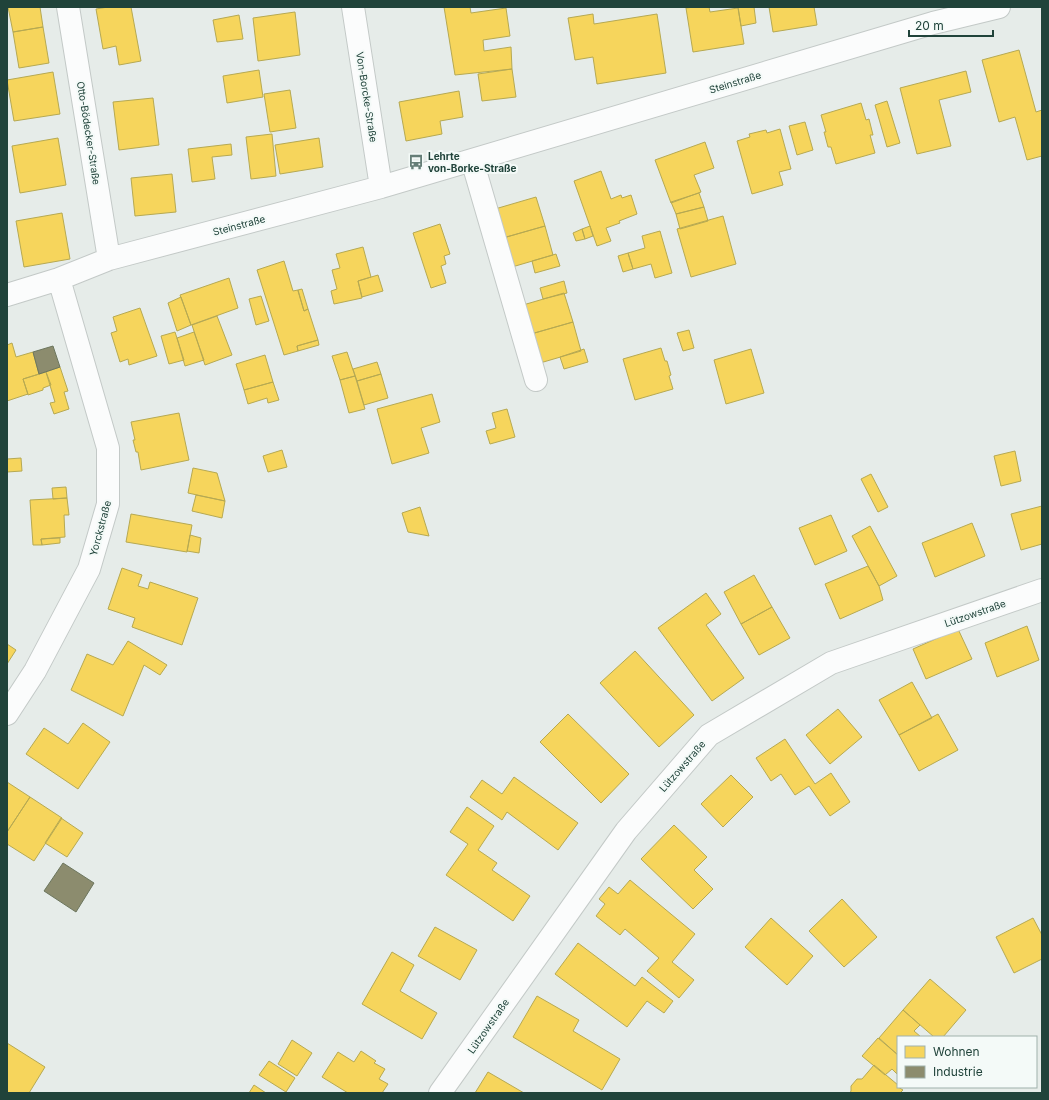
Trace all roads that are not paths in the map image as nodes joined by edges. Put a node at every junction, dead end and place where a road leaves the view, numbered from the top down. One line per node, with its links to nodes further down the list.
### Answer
1 (68, 7): 7 (street, Otto-Bödecker-Straße)
2 (353, 7): 6 (street, Von-Borcke-Straße)
3 (999, 7): 4 (street, Steinstraße)
4 (932, 15): 5 (street, Steinstraße)
5 (472, 160): 6 (street, Steinstraße); 10 (street)
6 (382, 187): 7 (street, Steinstraße)
7 (109, 259): 8 (street, Steinstraße)
8 (59, 280): 9 (street, Steinstraße); 12 (street, Yorckstraße)
9 (7, 294)
10 (536, 380)
11 (1042, 590): 13 (street, Lützowstraße)
12 (7, 714)
13 (440, 1093)

